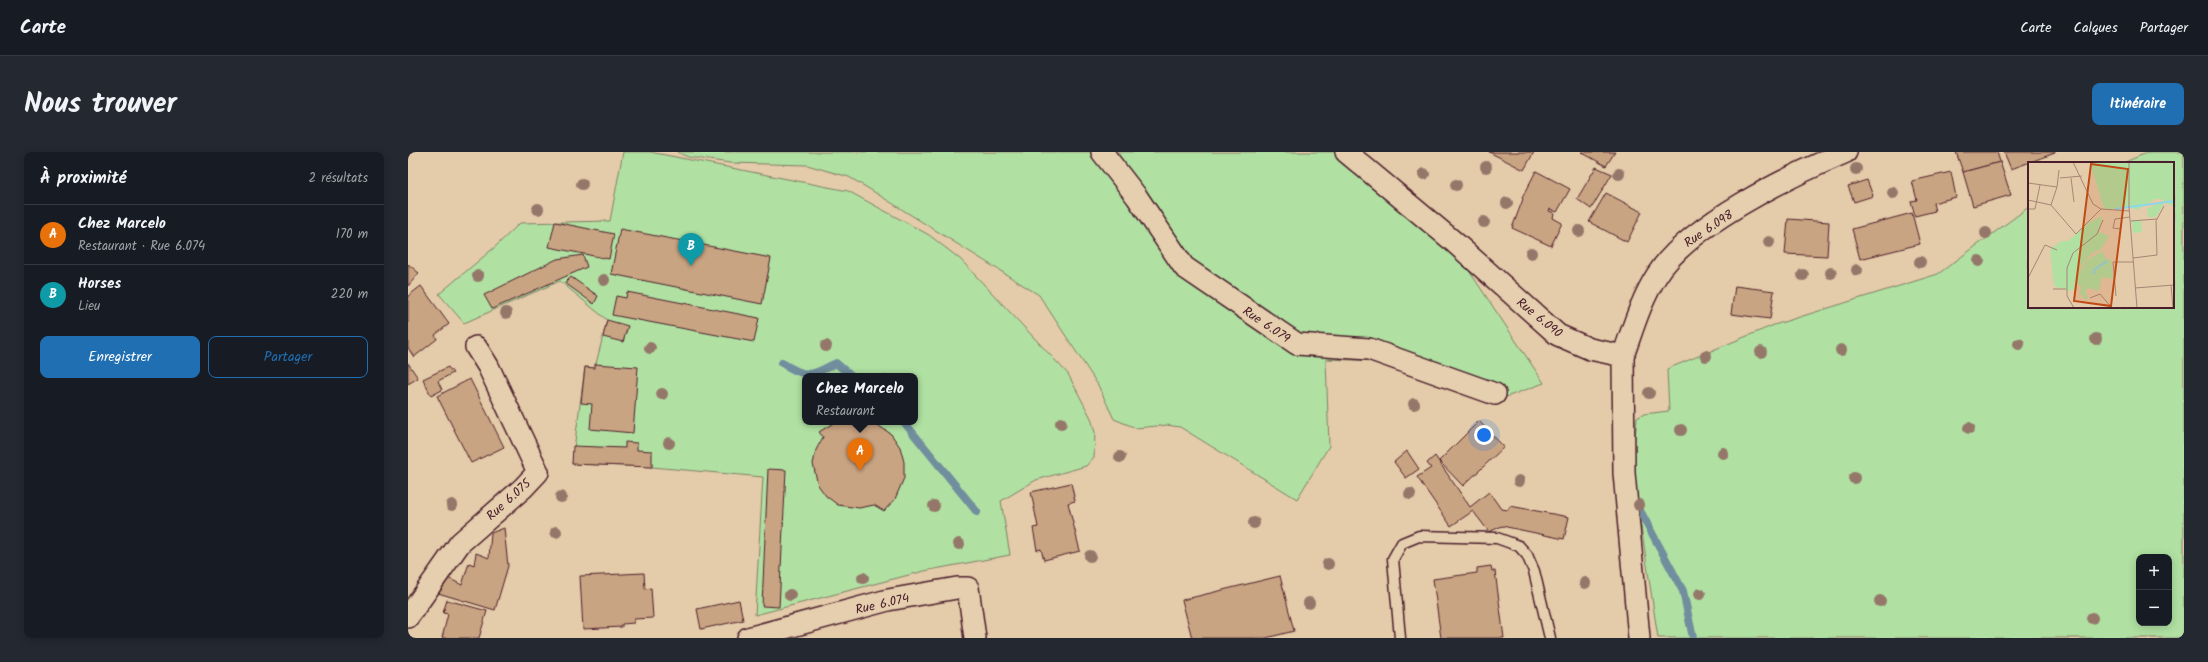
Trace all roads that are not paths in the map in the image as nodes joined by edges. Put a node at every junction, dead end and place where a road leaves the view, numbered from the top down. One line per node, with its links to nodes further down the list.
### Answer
1 (1102, 152): 6 (street, Rue 6.079)
2 (1346, 152): 5 (street, Rue 6.090)
3 (1846, 152): 5 (street, Rue 6.098)
4 (476, 347): 7 (street, Rue 6.075)
5 (1623, 356): 12 (street)
6 (1496, 394)
7 (408, 617)
8 (748, 638): 9 (street, Rue 6.074)
9 (976, 638)
10 (1400, 638): 11 (lane)
11 (1550, 638)
12 (1639, 638)

